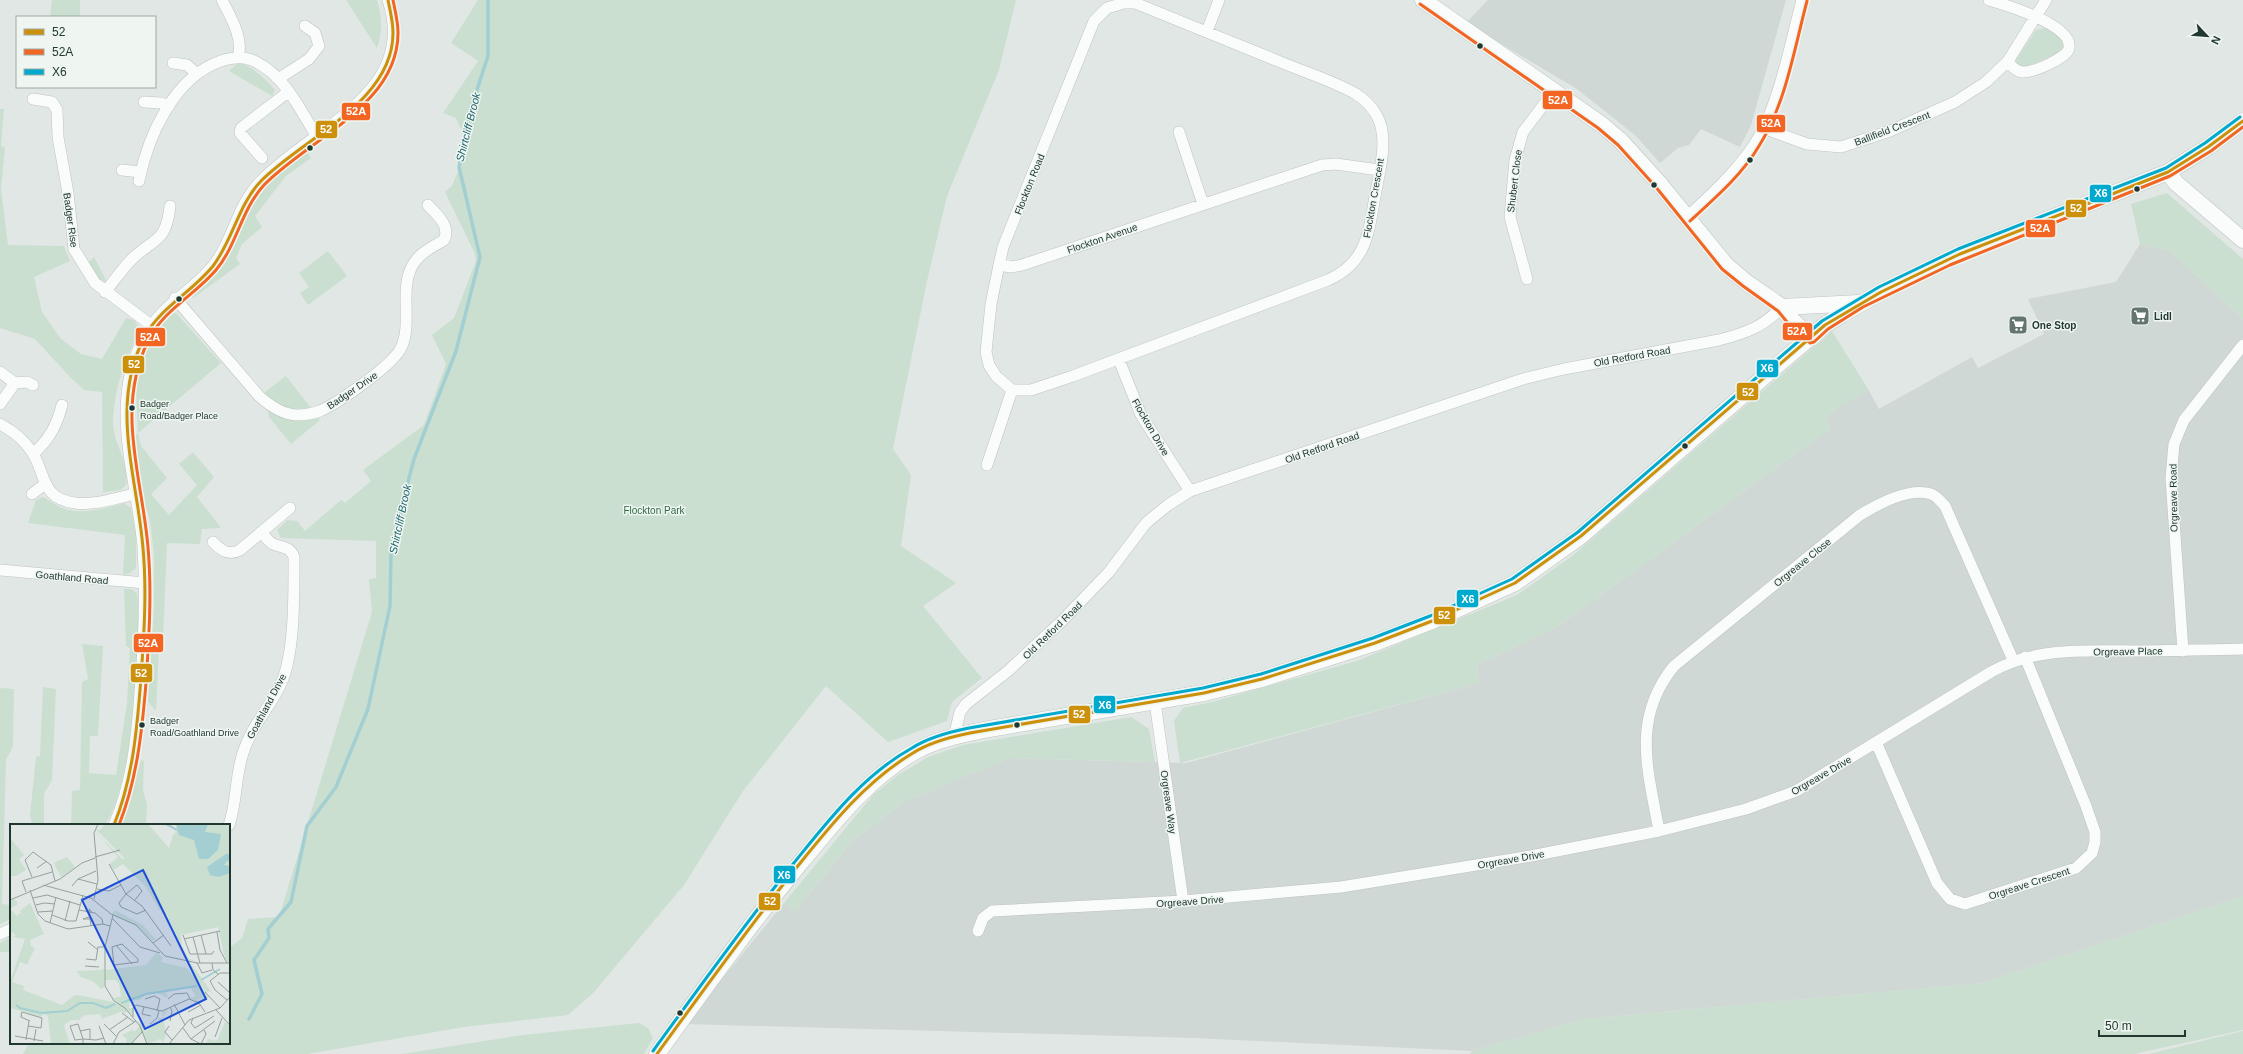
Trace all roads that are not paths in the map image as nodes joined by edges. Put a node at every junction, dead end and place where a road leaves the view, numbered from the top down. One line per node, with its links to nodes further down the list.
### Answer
1 (222, 0): 11 (street)
2 (388, 0): 24 (street)
3 (1219, 0): 10 (street)
4 (1425, 0): 16 (main road)
5 (1802, 0): 22 (street)
6 (1989, 0): 8 (street)
7 (2046, 0): 8 (street, Ballifield Crescent)
8 (2036, 16): 12 (street, Ballifield Crescent); 12 (street)
9 (305, 26): 15 (street)
10 (1207, 31): 27 (street, Flockton Crescent); 34 (street, Flockton Road)
11 (238, 57): 14 (street); 15 (street)
12 (2008, 61): 22 (street, Ballifield Crescent)
13 (173, 64): 14 (street)
14 (197, 74): 20 (street)
15 (278, 79): 17 (street)
16 (1554, 91): 32 (main road); 35 (street, Shubert Close)
17 (288, 92): 24 (street); 25 (street)
18 (33, 100): 36 (street, Badger Rise)
19 (144, 102): 20 (street)
20 (168, 106): 26 (street)
21 (2243, 121): 28 (main road)
22 (1763, 128): 32 (street)
23 (1179, 132): 30 (street)
24 (317, 137): 37 (street)
25 (262, 158)
26 (122, 170)
27 (1379, 170): 30 (street, Flockton Avenue); 44 (street, Flockton Crescent)
28 (2168, 172): 33 (main road); 38 (main road)
29 (428, 204): 37 (street, Badger Drive)
30 (1203, 204): 34 (street, Flockton Avenue)
31 (170, 206): 36 (street)
32 (1687, 217): 39 (main road)
33 (2243, 240)
34 (999, 265): 48 (street, Flockton Road)
35 (1527, 279)
36 (105, 292): 41 (street, Badger Rise)
37 (175, 298): 41 (street)
38 (1861, 303): 39 (main road); 40 (main road)
39 (1788, 307): 40 (main road); 42 (main road); 55 (street, Old Retford Road)
40 (1825, 325): 42 (main road)
41 (152, 326): 57 (street)
42 (1811, 338): 67 (main road)
43 (2243, 345): 63 (street, Orgreave Road)
44 (1119, 360): 48 (street); 55 (street, Flockton Drive)
45 (0, 372): 46 (street)
46 (16, 383): 47 (street); 49 (street)
47 (33, 385)
48 (1012, 390): 53 (street)
49 (0, 404)
50 (62, 405): 52 (street)
51 (0, 424): 52 (street)
52 (34, 454): 54 (street)
53 (987, 465)
54 (45, 484): 56 (street); 57 (street)
55 (1190, 491): 68 (street, Old Retford Road)
56 (32, 494)
57 (136, 494): 62 (street)
58 (290, 508): 59 (street)
59 (261, 532): 60 (street); 71 (street, Goathland Drive)
60 (213, 542)
61 (0, 570): 62 (street, Goathland Road)
62 (145, 583): 70 (street)
63 (2183, 650): 64 (street, Orgreave Place); 65 (street, Orgreave Place)
64 (2243, 650)
65 (2025, 657): 66 (street, Orgreave Place); 69 (street, Orgreave Crescent)
66 (2013, 660): 69 (street, Orgreave Drive); 72 (street, Orgreave Close)
67 (1155, 702): 68 (main road); 73 (street, Orgreave Way)
68 (954, 737): 77 (main road)
69 (1876, 742): 72 (street, Orgreave Drive)
70 (114, 824)
71 (229, 824)
72 (1659, 831): 73 (street, Orgreave Drive)
73 (1183, 901): 75 (street, Orgreave Drive)
74 (10, 929): 76 (street)
75 (978, 931)
76 (0, 934)
77 (657, 1054)

